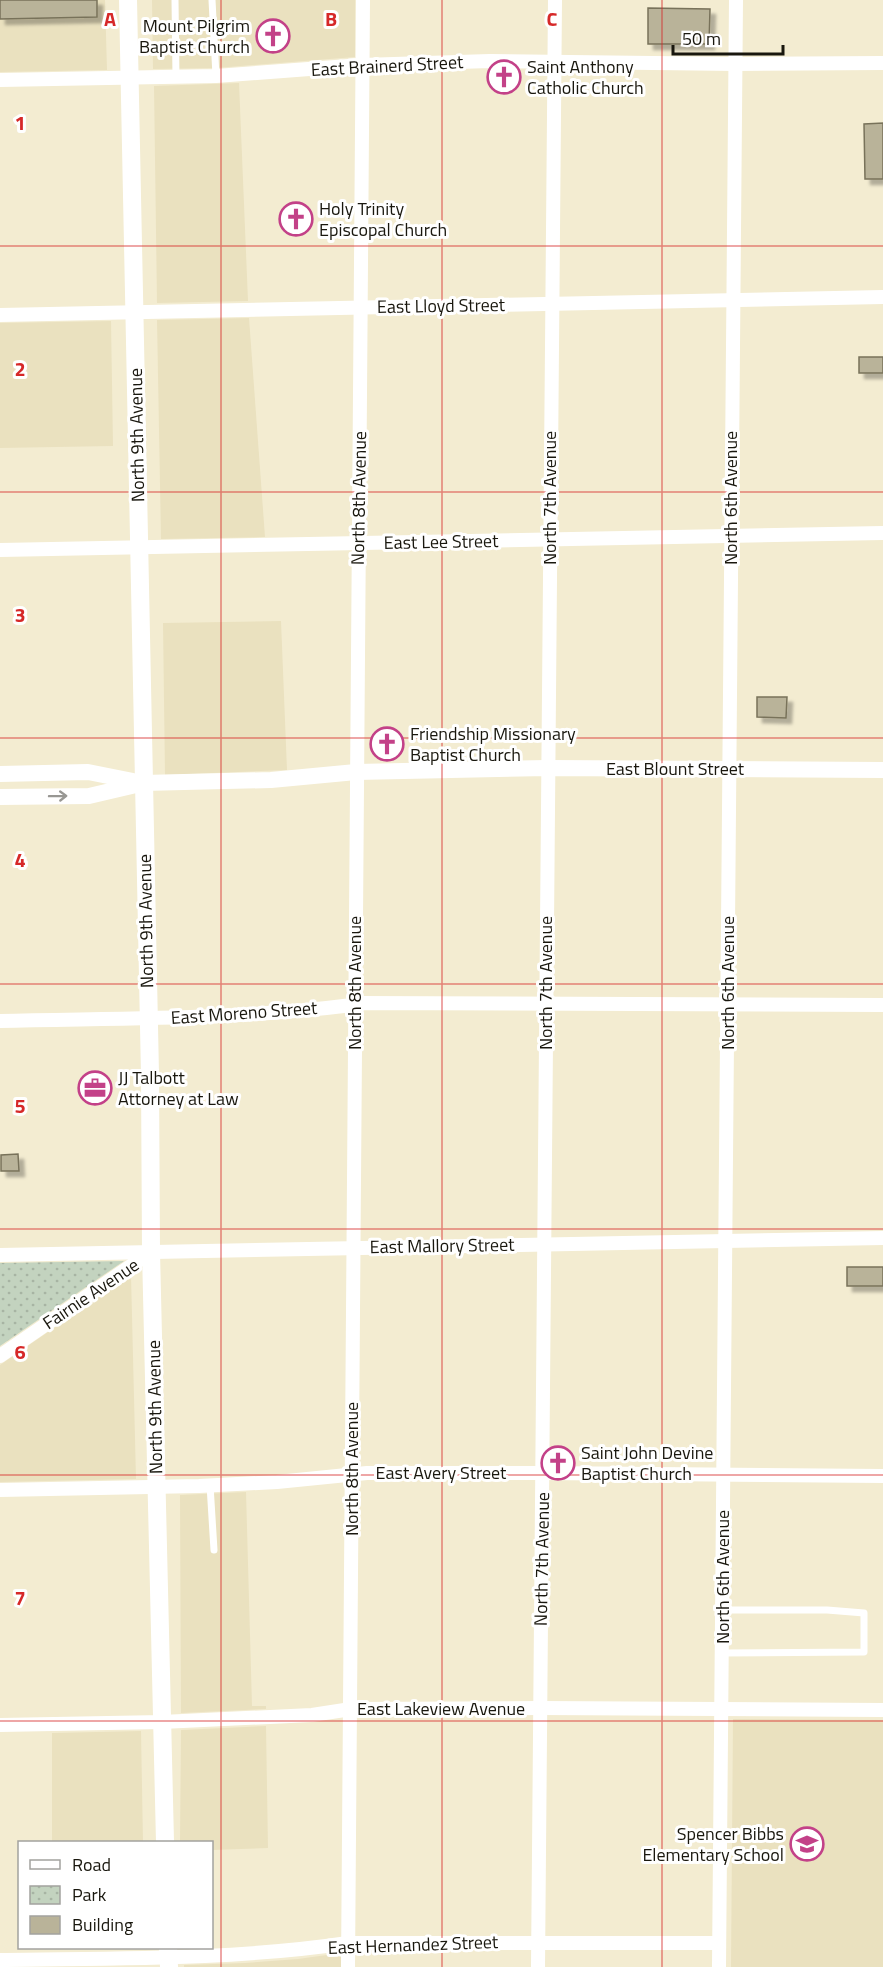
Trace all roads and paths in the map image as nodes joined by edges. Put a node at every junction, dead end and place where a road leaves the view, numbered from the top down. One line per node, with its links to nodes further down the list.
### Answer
1 (128, 0): 13 (main road, North 9th Avenue)
2 (175, 0): 12 (lane)
3 (212, 0): 11 (lane)
4 (363, 0): 10 (street, North 8th Avenue)
5 (555, 0): 7 (street, North 7th Avenue)
6 (736, 0): 9 (street, North 6th Avenue)
7 (555, 61): 9 (street, East Brainerd Street); 10 (street, East Brainerd Street); 17 (street, North 7th Avenue)
8 (883, 63): 9 (street, East Brainerd Street)
9 (736, 64): 16 (street, North 6th Avenue)
10 (362, 65): 11 (street, East Brainerd Street); 18 (street, North 8th Avenue)
11 (216, 76): 12 (street, East Brainerd Street)
12 (176, 77): 13 (street, East Brainerd Street)
13 (130, 78): 14 (street, East Brainerd Street); 19 (main road, North 9th Avenue)
14 (0, 80)
15 (883, 297): 16 (street, East Lloyd Street)
16 (732, 300): 17 (street, East Lloyd Street); 22 (street, North 6th Avenue)
17 (551, 304): 18 (street, East Lloyd Street); 23 (street, North 7th Avenue)
18 (361, 308): 19 (street, East Lloyd Street); 24 (street, North 8th Avenue)
19 (134, 312): 20 (street, East Lloyd Street); 25 (main road, North 9th Avenue)
20 (0, 315)
21 (883, 533): 22 (street, East Lee Street)
22 (731, 536): 23 (street, East Lee Street); 28 (street, North 6th Avenue)
23 (550, 539): 24 (street, East Lee Street); 27 (street, North 7th Avenue)
24 (358, 543): 25 (street, East Lee Street); 30 (street, North 8th Avenue)
25 (139, 548): 26 (street, East Lee Street); 32 (main road, North 9th Avenue)
26 (0, 550)
27 (547, 768): 28 (street, East Blount Street); 30 (street, East Blount Street); 35 (street, North 7th Avenue)
28 (729, 769): 29 (street, East Blount Street); 36 (street, North 6th Avenue)
29 (883, 771)
30 (356, 772): 32 (street, East Blount Street); 34 (street, North 8th Avenue)
31 (0, 774): 32 (street, East Blount Street)
32 (143, 783): 33 (street, East Blount Street, one-way to 32); 38 (main road, North 9th Avenue)
33 (0, 797)
34 (355, 1003): 35 (street, East Moreno Street); 38 (street, East Moreno Street); 43 (street, North 8th Avenue)
35 (545, 1003): 36 (street, East Moreno Street); 42 (street, North 7th Avenue)
36 (728, 1005): 37 (street, East Moreno Street); 41 (street, North 6th Avenue)
37 (883, 1005)
38 (149, 1019): 39 (street, East Moreno Street); 44 (main road, North 9th Avenue)
39 (0, 1021)
40 (883, 1238): 41 (street, East Mallory Street)
41 (726, 1241): 42 (street, East Mallory Street); 49 (street, North 6th Avenue)
42 (544, 1245): 43 (street, East Mallory Street); 47 (street, North 7th Avenue)
43 (354, 1248): 44 (street, East Mallory Street); 48 (street, North 8th Avenue)
44 (151, 1252): 45 (street, East Mallory Street); 46 (street, Fairnie Avenue); 52 (main road, North 9th Avenue)
45 (0, 1255)
46 (0, 1356)
47 (542, 1473): 48 (street, East Avery Street); 49 (street, East Avery Street); 57 (street, North 7th Avenue)
48 (352, 1474): 51 (street, East Avery Street); 58 (street, North 8th Avenue)
49 (724, 1474): 50 (street, East Avery Street); 55 (street, North 6th Avenue)
50 (883, 1476)
51 (210, 1485): 52 (street, East Avery Street); 54 (lane)
52 (158, 1487): 53 (street, East Avery Street); 61 (main road, North 9th Avenue)
53 (0, 1490)
54 (214, 1550)
55 (723, 1610): 56 (street, North 6th Avenue); 56 (lane)
56 (723, 1653): 59 (street, North 6th Avenue)
57 (540, 1708): 58 (street, East Lakeview Avenue); 59 (street, East Lakeview Avenue); 64 (street, North 7th Avenue)
58 (351, 1709): 61 (street, East Lakeview Avenue); 65 (street, North 8th Avenue)
59 (722, 1709): 60 (street, East Lakeview Avenue); 66 (street, North 6th Avenue)
60 (883, 1710)
61 (162, 1722): 62 (street, East Lakeview Avenue); 63 (main road, North 9th Avenue)
62 (0, 1725)
63 (165, 1841)
64 (538, 1942): 65 (street, East Hernandez Street); 66 (street, East Hernandez Street); 71 (street, North 7th Avenue)
65 (348, 1943): 67 (street, East Hernandez Street); 70 (street, North 8th Avenue)
66 (719, 1943): 72 (street, North 6th Avenue)
67 (168, 1957): 69 (street, East Hernandez Street)
68 (0, 1960): 69 (street, East Hernandez Street)
69 (122, 1962)
70 (348, 1967)
71 (538, 1967)
72 (719, 1967)

